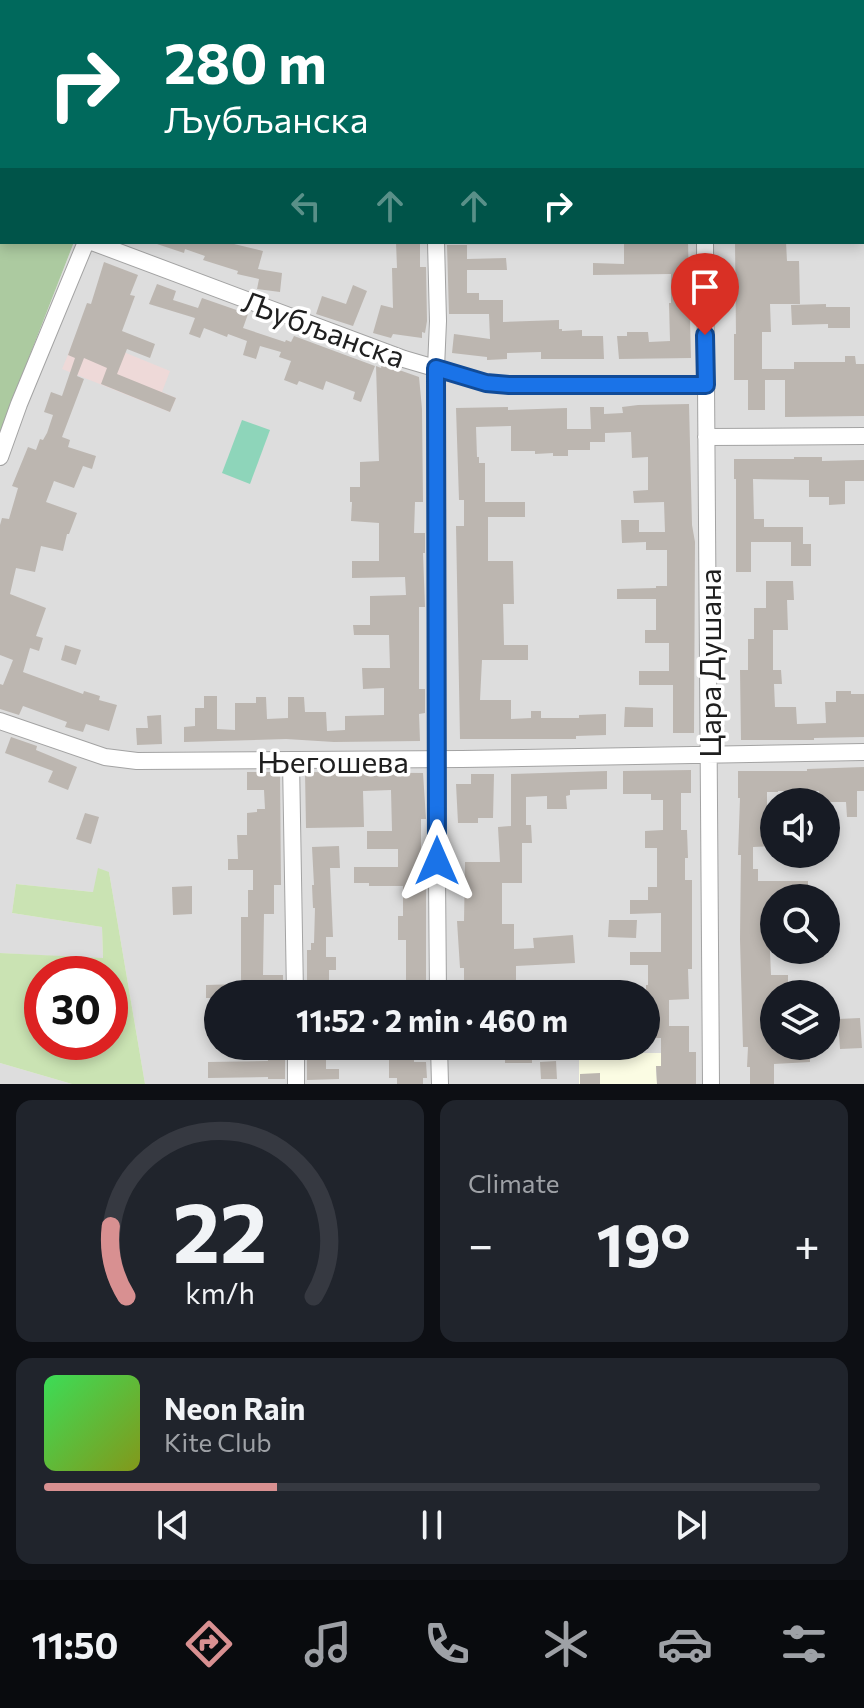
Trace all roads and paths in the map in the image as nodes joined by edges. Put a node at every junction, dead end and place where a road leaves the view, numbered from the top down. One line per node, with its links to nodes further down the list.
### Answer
1 (85, 244): 9 (street)
2 (97, 244): 5 (street, Љубљанска)
3 (436, 244): 5 (street)
4 (705, 244): 6 (street, Цара Душана)
5 (436, 368): 6 (street, Љубљанска); 13 (street)
6 (706, 385): 8 (street, Цара Душана)
7 (864, 436): 8 (street)
8 (706, 437): 12 (street, Цара Душана)
9 (0, 457)
10 (0, 721): 14 (street, Његошева)
11 (864, 752): 12 (street, Његошева)
12 (709, 755): 13 (street, Његошева); 21 (street, Цара Душана)
13 (436, 759): 14 (street, Његошева); 16 (street)
14 (291, 761): 15 (street)
15 (295, 980)
16 (438, 980)
17 (296, 1060): 19 (street)
18 (439, 1060): 20 (street)
19 (296, 1084)
20 (440, 1084)
21 (711, 1084)

